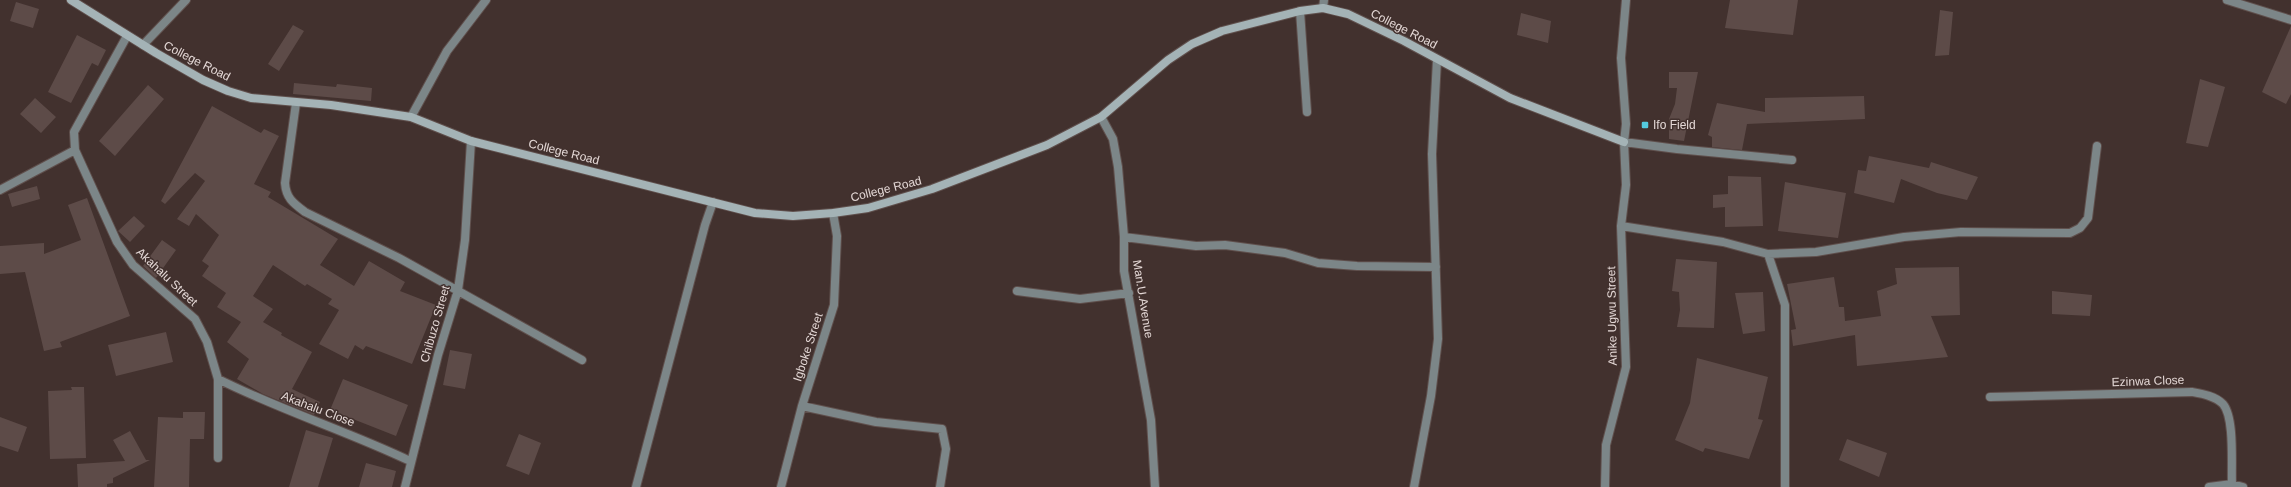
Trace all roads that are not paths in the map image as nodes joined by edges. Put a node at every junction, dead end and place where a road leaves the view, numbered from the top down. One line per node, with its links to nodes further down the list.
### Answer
1 (71, 0): 6 (main road, College Road)
2 (186, 0): 11 (street)
3 (486, 0): 16 (street)
4 (1626, 0): 18 (street, Anike Ugwu Street)
5 (2227, 0): 9 (street)
6 (83, 4): 10 (main road, College Road)
7 (1324, 4): 8 (main road, College Road); 12 (main road, College Road)
8 (1300, 11): 14 (street); 15 (main road, College Road)
9 (2291, 20)
10 (127, 36): 11 (main road, College Road); 20 (street, Akahalu Street)
11 (143, 45): 13 (main road, College Road)
12 (1437, 60): 18 (main road, College Road); 28 (street)
13 (296, 103): 16 (main road, College Road); 29 (street)
14 (1307, 112)
15 (1101, 117): 24 (main road, College Road); 26 (street, Man.U.Avenue)
16 (411, 118): 17 (main road, College Road)
17 (471, 141): 23 (main road, College Road); 29 (street, Chibuzo Street)
18 (1624, 142): 21 (street); 25 (street, Anike Ugwu Street)
19 (2097, 146): 27 (street)
20 (75, 150): 22 (street); 33 (street, Akahalu Street)
21 (1792, 160)
22 (0, 190)
23 (713, 202): 24 (main road, College Road); 40 (street)
24 (833, 213): 35 (street, Igboke Street)
25 (1621, 226): 27 (street); 45 (street, Anike Ugwu Street)
26 (1124, 238): 28 (street); 31 (street, Man.U.Avenue)
27 (1768, 254): 46 (street)
28 (1436, 267): 44 (street)
29 (458, 290): 32 (street); 37 (street, Chibuzo Street)
30 (1017, 291): 31 (street)
31 (1129, 294): 43 (street, Man.U.Avenue)
32 (582, 360)
33 (218, 379): 36 (street, Akahalu Street); 37 (street, Akahalu Close)
34 (1990, 397): 38 (street, Ezinwa Close)
35 (802, 406): 41 (street, Igboke Street); 42 (street)
36 (218, 458)
37 (410, 460): 39 (street, Chibuzo Street)
38 (2232, 484): 47 (street); 48 (street)
39 (405, 487)
40 (636, 487)
41 (781, 487)
42 (940, 487)
43 (1155, 487)
44 (1414, 487)
45 (1605, 487)
46 (1785, 487)
47 (2209, 487)
48 (2243, 487)

